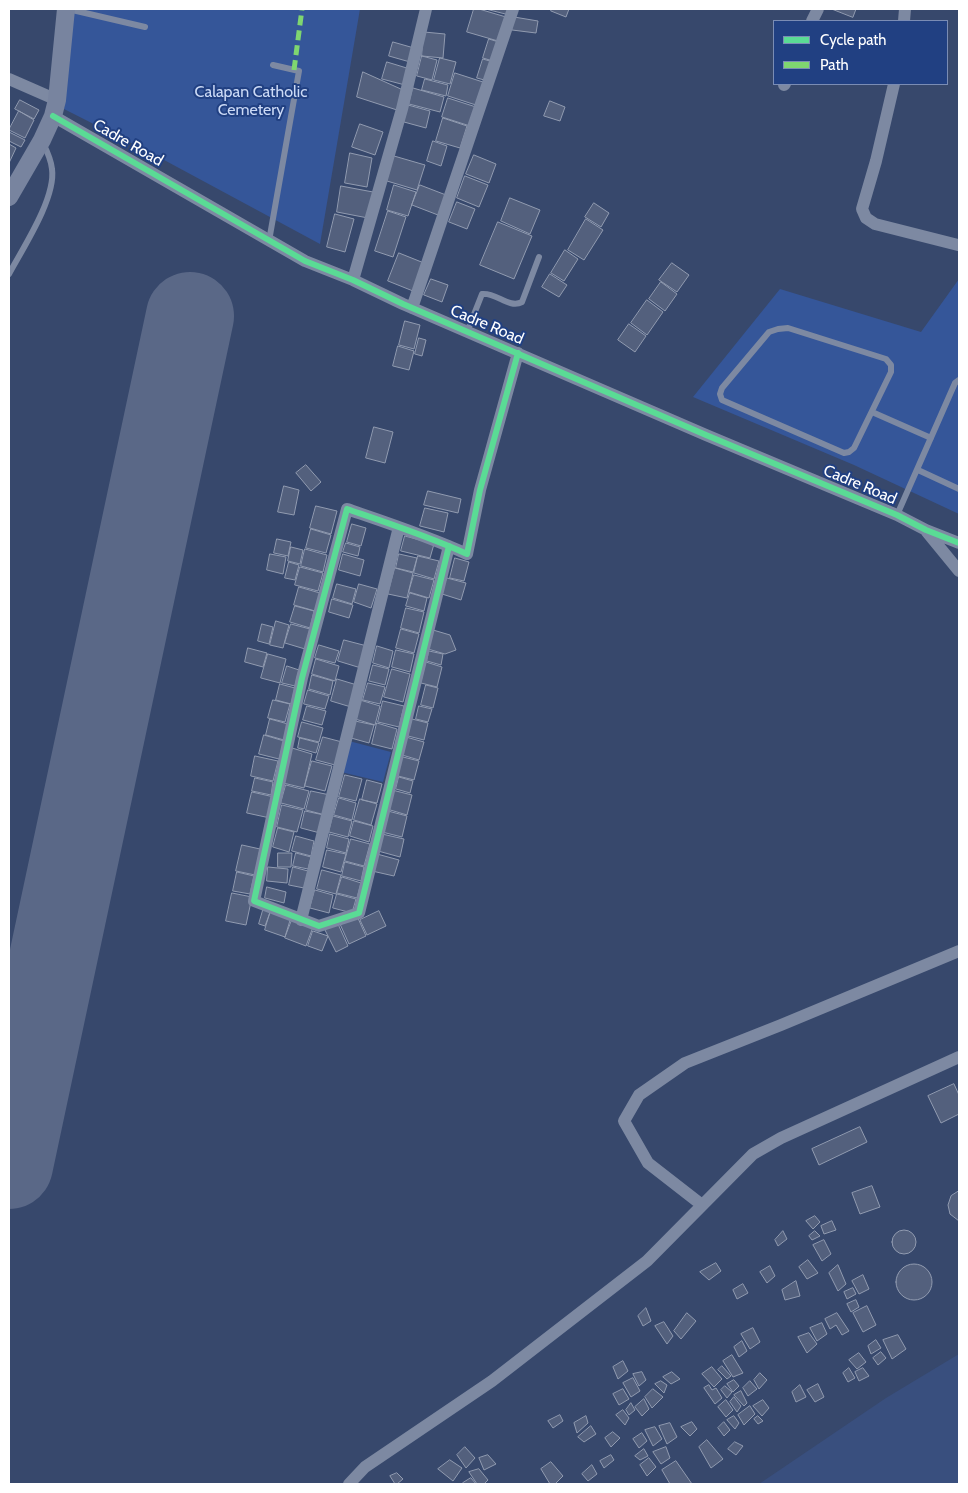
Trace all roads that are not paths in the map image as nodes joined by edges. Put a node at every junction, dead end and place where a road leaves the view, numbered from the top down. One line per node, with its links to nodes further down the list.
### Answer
1 (67, 9): 4 (lane); 8 (main road)
2 (426, 9): 15 (street)
3 (513, 9): 16 (street)
4 (145, 27)
5 (272, 65): 11 (lane)
6 (9, 79): 8 (street, Cadre Road)
7 (894, 85): 12 (street)
8 (55, 108): 9 (main road); 11 (street, Cadre Road)
9 (42, 140): 10 (main road); 14 (lane)
10 (9, 197)
11 (269, 240): 15 (street, Cadre Road)
12 (958, 245)
13 (539, 256): 17 (lane)
14 (9, 274)
15 (354, 280): 16 (street, Cadre Road)
16 (412, 308): 17 (street, Cadre Road)
17 (467, 332): 18 (street, Cadre Road)
18 (518, 353): 24 (street, Cadre Road); 28 (street)
19 (959, 380): 21 (lane)
20 (872, 412): 20 (lane); 21 (lane)
21 (931, 438): 22 (lane)
22 (918, 470): 23 (lane); 24 (lane)
23 (959, 489)
24 (897, 515): 26 (street, Cadre Road)
25 (399, 527): 28 (street); 30 (street); 30 (street)
26 (926, 530): 27 (street, Cadre Road); 29 (street)
27 (959, 544)
28 (449, 546): 30 (street)
29 (959, 571)
30 (301, 920)
31 (959, 951): 33 (street)
32 (959, 1057): 33 (street)
33 (702, 1205): 34 (street)
34 (349, 1484)

